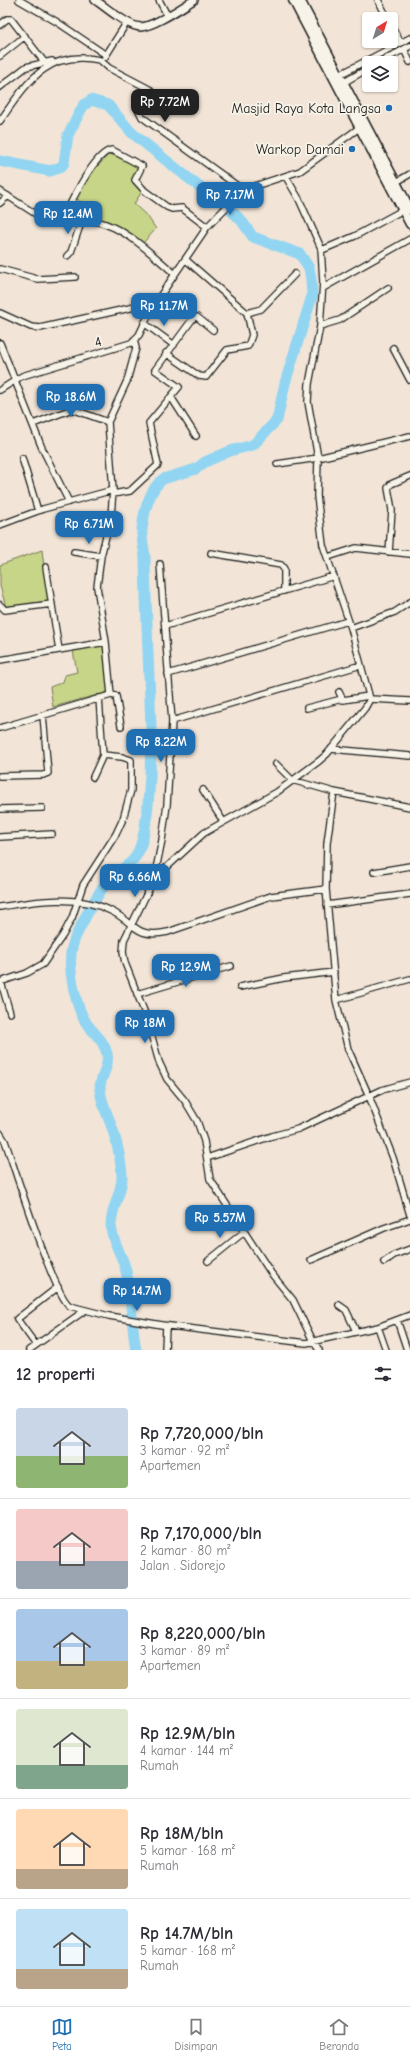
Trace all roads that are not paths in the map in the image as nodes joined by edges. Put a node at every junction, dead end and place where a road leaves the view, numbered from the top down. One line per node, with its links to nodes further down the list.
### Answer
1 (19, 0): 20 (street)
2 (95, 0): 10 (street)
3 (159, 0): 9 (street)
4 (194, 0): 9 (street)
5 (293, 0): 24 (main road)
6 (300, 0): 24 (main road)
7 (378, 0): 8 (street)
8 (384, 12)
9 (168, 15): 10 (street)
10 (127, 22): 20 (street)
11 (0, 25): 12 (street)
12 (25, 36): 18 (street); 22 (street)
13 (398, 38): 15 (street)
14 (410, 38): 15 (street)
15 (401, 43): 24 (street)
16 (410, 46): 17 (street)
17 (404, 49): 19 (street); 21 (street)
18 (0, 56)
19 (391, 56)
20 (104, 58): 22 (street); 27 (street); 32 (street)
21 (410, 62)
22 (45, 63): 26 (street)
23 (362, 72): 25 (street)
24 (336, 76): 25 (main road)
25 (340, 84): 28 (main road); 31 (main road)
26 (0, 87)
27 (0, 121)
28 (359, 128): 30 (street); 31 (main road)
29 (410, 174): 31 (street)
30 (286, 177): 32 (street); 42 (street)
31 (392, 184): 36 (main road)
32 (243, 190): 40 (street)
33 (0, 191): 34 (street)
34 (8, 196): 35 (street); 38 (street)
35 (0, 203)
36 (406, 210): 39 (main road); 42 (street)
37 (82, 220): 38 (street); 43 (street); 46 (street)
38 (62, 221): 40 (street)
39 (410, 224)
40 (207, 227): 44 (street)
41 (410, 239): 49 (street)
42 (322, 250): 49 (street)
43 (66, 256)
44 (185, 259): 46 (street); 53 (street)
45 (0, 269): 48 (street)
46 (175, 274): 51 (street)
47 (295, 274): 53 (street)
48 (74, 278)
49 (323, 288): 55 (street)
50 (388, 288): 55 (street)
51 (156, 302): 52 (street); 54 (street)
52 (0, 313)
53 (248, 313): 61 (street)
54 (144, 323): 57 (street); 59 (street)
55 (320, 326): 71 (street)
56 (213, 330): 59 (street)
57 (134, 340): 62 (street, 4); 66 (street)
58 (0, 343): 62 (street)
59 (174, 345): 61 (street)
60 (394, 348): 63 (street)
61 (166, 353): 65 (street)
62 (14, 380): 64 (street, 4); 67 (street)
63 (410, 380)
64 (0, 390)
65 (171, 397): 68 (street); 74 (street)
66 (108, 422): 67 (street); 74 (street)
67 (33, 424): 75 (street)
68 (196, 436)
69 (410, 437): 71 (street)
70 (22, 458): 76 (street)
71 (318, 458): 72 (street); 83 (street)
72 (277, 464)
73 (410, 476): 79 (street)
74 (113, 492): 75 (street); 82 (street)
75 (69, 502): 76 (street)
76 (38, 511): 77 (street)
77 (0, 524)
78 (74, 552): 82 (street)
79 (389, 552): 81 (street); 83 (street)
80 (211, 553): 87 (street)
81 (410, 554)
82 (101, 556): 94 (street)
83 (328, 557): 86 (street)
84 (160, 564): 92 (street)
85 (46, 568): 89 (street)
86 (334, 576): 87 (street); 91 (street)
87 (284, 591): 92 (street)
88 (410, 602): 93 (street)
89 (52, 604): 90 (street); 95 (street)
90 (0, 605)
91 (348, 621): 93 (street); 98 (street)
92 (165, 626): 98 (street)
93 (351, 628): 97 (street)
94 (106, 642): 95 (street); 100 (street)
95 (59, 650): 96 (street)
96 (0, 660)
97 (361, 665): 101 (street); 107 (street)
98 (168, 674): 107 (street)
99 (339, 692): 103 (street)
100 (111, 695): 102 (street); 108 (street)
101 (370, 697): 103 (street); 104 (street); 110 (street)
102 (99, 698): 106 (street); 111 (street)
103 (342, 700): 105 (street)
104 (410, 700)
105 (307, 708)
106 (44, 715): 109 (street); 114 (street)
107 (172, 722): 127 (street)
108 (121, 726)
109 (0, 728)
110 (331, 749): 112 (street); 116 (street)
111 (103, 755): 115 (street); 130 (street)
112 (410, 756)
113 (276, 764): 116 (street)
114 (0, 776)
115 (93, 777)
116 (292, 780): 118 (street); 122 (street)
117 (203, 790): 122 (street)
118 (334, 792): 119 (street); 128 (street)
119 (410, 807)
120 (42, 808): 121 (street)
121 (0, 809)
122 (223, 821): 127 (street)
123 (52, 834): 124 (street)
124 (0, 837)
125 (410, 866): 126 (street)
126 (374, 872)
127 (154, 879): 133 (street)
128 (326, 889): 131 (street); 133 (street)
129 (410, 894): 131 (street)
130 (79, 901): 132 (street); 133 (street); 137 (street)
131 (327, 905): 135 (street)
132 (0, 907)
133 (130, 925): 139 (street)
134 (231, 966): 139 (street)
135 (334, 972): 138 (street); 140 (street)
136 (410, 979): 140 (street)
137 (1, 982): 141 (street)
138 (240, 987)
139 (137, 994): 145 (street)
140 (336, 1000): 143 (street)
141 (10, 1013)
142 (410, 1082): 143 (street)
143 (369, 1096): 145 (street); 146 (street)
144 (0, 1133): 153 (street)
145 (207, 1158): 148 (street)
146 (410, 1215)
147 (410, 1218): 150 (street)
148 (244, 1232): 151 (street); 161 (street)
149 (410, 1249): 152 (street)
150 (311, 1260)
151 (208, 1261)
152 (384, 1262)
153 (58, 1287): 155 (street); 162 (street)
154 (339, 1306): 160 (street)
155 (84, 1311): 158 (street); 162 (street)
156 (410, 1315): 157 (street)
157 (397, 1320): 159 (street); 167 (street)
158 (164, 1325): 161 (street); 164 (street)
159 (378, 1327): 160 (street); 166 (street)
160 (356, 1331): 161 (street)
161 (313, 1341): 165 (street)
162 (36, 1346): 163 (street)
163 (29, 1350)
164 (165, 1350)
165 (319, 1350)
166 (386, 1350)
167 (407, 1350)

